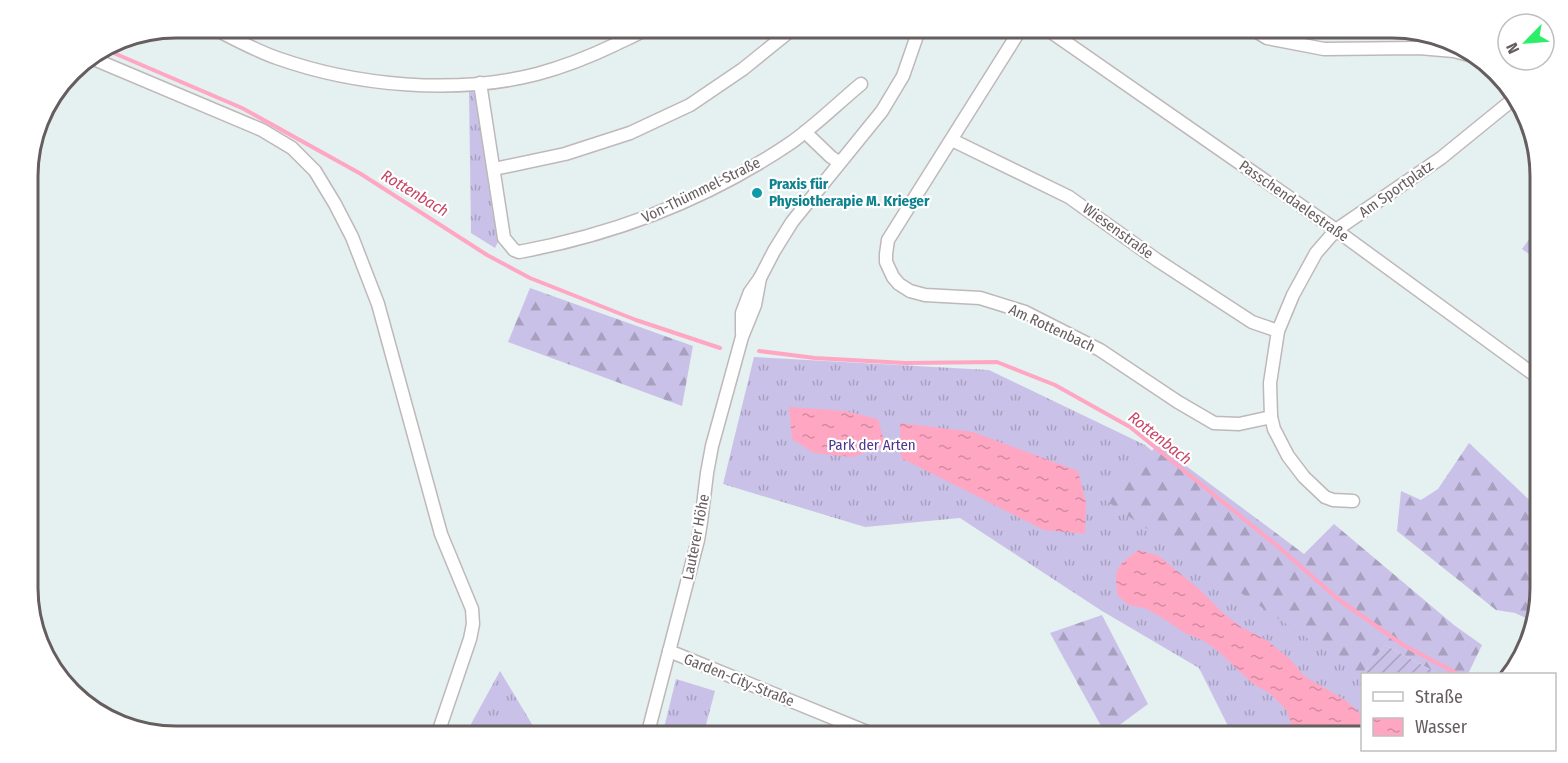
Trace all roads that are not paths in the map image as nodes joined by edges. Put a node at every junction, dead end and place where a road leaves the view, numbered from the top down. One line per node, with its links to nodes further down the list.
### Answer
1 (231, 38): 10 (street)
2 (627, 38): 10 (street)
3 (781, 38): 16 (street)
4 (916, 38): 15 (street, Lauterer Höhe)
5 (1015, 38): 14 (street, Am Rottenbach)
6 (1060, 38): 17 (street, Passchendaelestraße)
7 (1267, 38): 8 (street)
8 (1452, 51)
9 (99, 61): 24 (street)
10 (480, 83): 16 (street, Von-Thümmel-Straße)
11 (861, 84): 13 (street, Von-Thümmel-Straße)
12 (1509, 102): 17 (street, Am Sportplatz)
13 (805, 132): 15 (street); 16 (street, Von-Thümmel-Straße)
14 (952, 140): 18 (street, Wiesenstraße); 20 (street, Am Rottenbach)
15 (840, 162): 22 (street, Lauterer Höhe)
16 (494, 169)
17 (1336, 230): 18 (street, Am Sportplatz); 19 (street, Passchendaelestraße)
18 (1278, 331): 20 (street, Am Sportplatz)
19 (1530, 372)
20 (1271, 417): 21 (street, Am Sportplatz)
21 (1353, 501)
22 (669, 651): 23 (street, Garden-City-Straße); 25 (street, Lauterer Höhe)
23 (851, 725)
24 (440, 726)
25 (650, 726)

